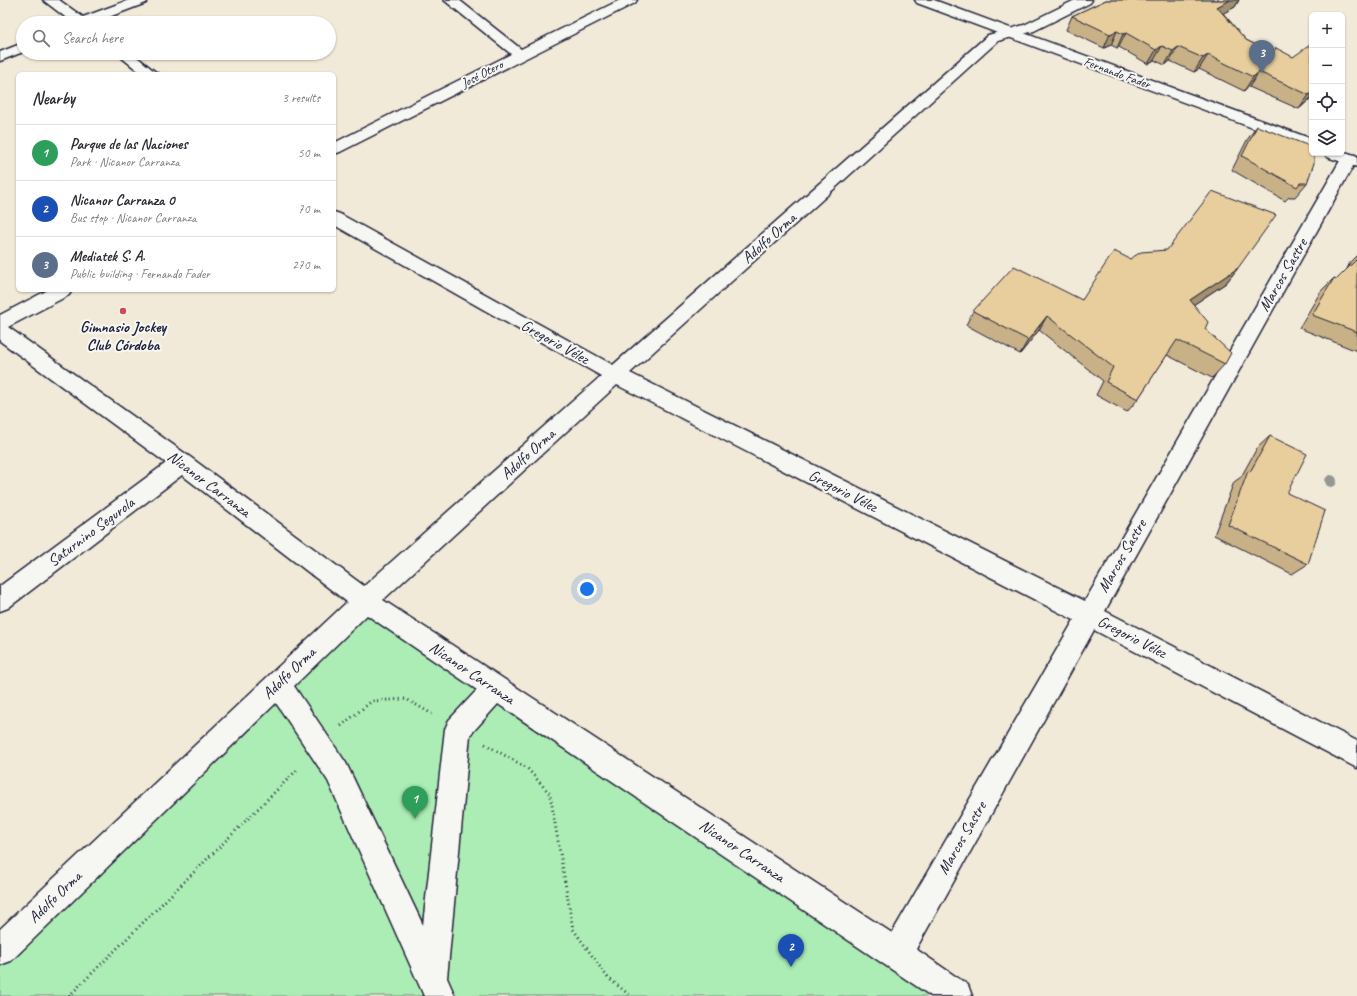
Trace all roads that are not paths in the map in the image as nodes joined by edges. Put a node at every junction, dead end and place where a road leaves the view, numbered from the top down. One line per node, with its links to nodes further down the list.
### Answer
1 (50, 0): 7 (street)
2 (141, 0): 8 (street)
3 (451, 0): 11 (street)
4 (630, 0): 11 (street, José Otero)
5 (922, 0): 9 (street, Fernando Fader)
6 (1085, 0): 9 (street, Adolfo Orma)
7 (72, 16)
8 (99, 16)
9 (1010, 33): 15 (street, Fernando Fader); 22 (street, Adolfo Orma)
10 (16, 50): 12 (street)
11 (520, 55): 16 (street, José Otero)
12 (0, 57)
13 (132, 60): 14 (street)
14 (148, 72)
15 (1309, 144)
16 (336, 148)
17 (1346, 158): 26 (street, Marcos Sastre)
18 (336, 219): 22 (street, Gregorio Vélez)
19 (59, 292): 20 (street)
20 (0, 323)
21 (0, 331): 23 (street, Nicanor Carranza)
22 (615, 375): 25 (street, Adolfo Orma); 26 (street, Gregorio Vélez)
23 (182, 463): 24 (street, Saturnino Segurola); 25 (street, Nicanor Carranza)
24 (0, 600)
25 (365, 601): 27 (street, Adolfo Orma); 28 (street, Nicanor Carranza)
26 (1089, 615): 29 (street, Gregorio Vélez); 31 (street, Marcos Sastre)
27 (278, 684): 30 (street, Adolfo Orma); 32 (street)
28 (496, 688): 31 (street, Nicanor Carranza); 32 (street)
29 (1357, 755)
30 (0, 950)
31 (897, 954): 33 (street, Nicanor Carranza)
32 (434, 990)
33 (957, 996)

